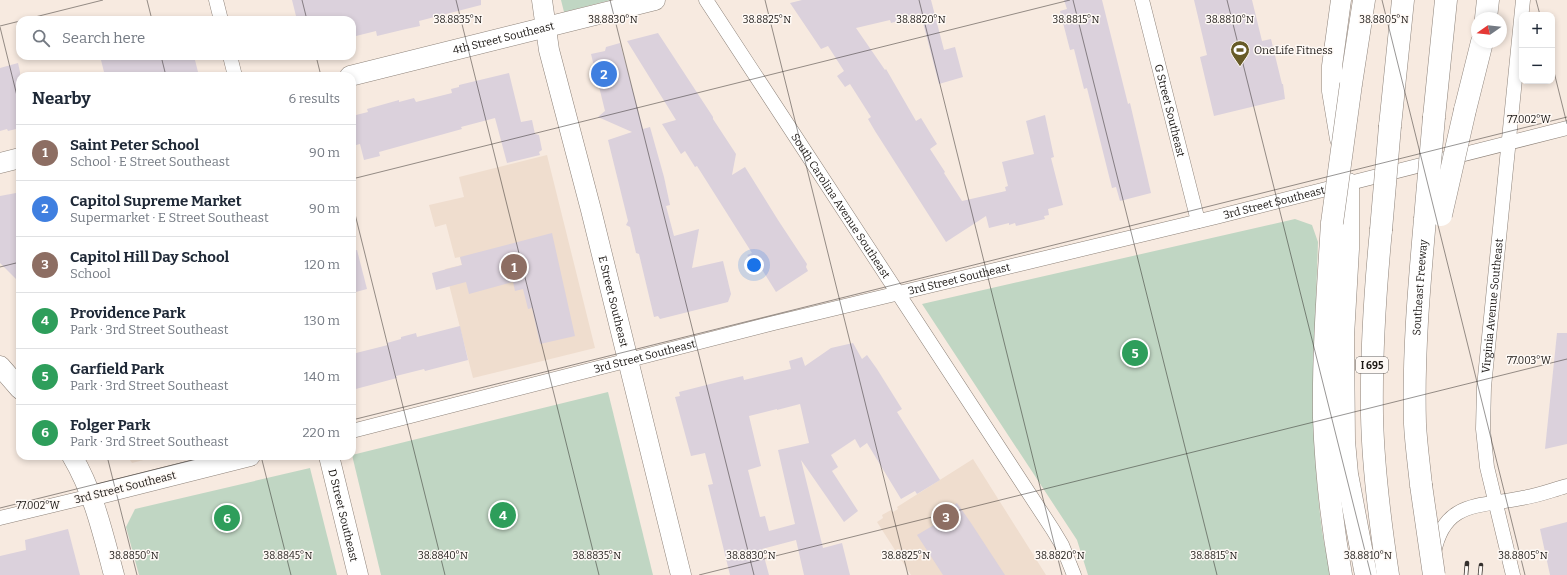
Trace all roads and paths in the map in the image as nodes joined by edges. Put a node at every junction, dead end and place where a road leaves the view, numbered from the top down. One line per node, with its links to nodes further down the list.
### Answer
1 (216, 0): 13 (street)
2 (542, 0): 14 (street)
3 (656, 0): 14 (street, 4th Street Southeast)
4 (706, 0): 26 (street, South Carolina Avenue Southeast)
5 (1142, 0): 25 (street, G Street Southeast)
6 (1341, 0): 23 (street)
7 (1364, 0): 42 (highway, bridge)
8 (1403, 0): 44 (highway, I 695, bridge)
9 (1446, 0): 24 (highway, Southeast Freeway, bridge)
10 (1488, 0): 12 (highway)
11 (1523, 0): 20 (street, Virginia Avenue Southeast)
12 (1487, 12)
13 (220, 16)
14 (546, 27): 18 (street, 4th Street Southeast); 27 (street, E Street Southeast)
15 (1481, 48): 24 (highway, bridge)
16 (231, 60): 17 (street)
17 (234, 72)
18 (356, 74)
19 (1567, 128): 20 (street, 3rd Street Southeast)
20 (1508, 143): 23 (street, 3rd Street Southeast); 36 (street, Virginia Avenue Southeast)
21 (16, 159): 22 (street)
22 (0, 163)
23 (1348, 184): 25 (street, 3rd Street Southeast); 43 (highway)
24 (1433, 217): 46 (highway, Southeast Freeway, bridge)
25 (1198, 221): 26 (street, 3rd Street Southeast)
26 (898, 293): 27 (street, 3rd Street Southeast); 41 (street, South Carolina Avenue Southeast)
27 (628, 361): 30 (street, 3rd Street Southeast); 40 (street, E Street Southeast)
28 (0, 366): 29 (street)
29 (16, 384)
30 (356, 430)
31 (74, 460): 35 (street)
32 (234, 460): 35 (street, 3rd Street Southeast)
33 (330, 460): 39 (street, D Street Southeast)
34 (1567, 486): 36 (street)
35 (92, 496): 37 (street, 3rd Street Southeast); 38 (street)
36 (1494, 503): 45 (street); 47 (street, Virginia Avenue Southeast)
37 (0, 518)
38 (114, 575)
39 (358, 575)
40 (680, 575)
41 (1074, 575)
42 (1341, 575)
43 (1366, 575)
44 (1388, 575)
45 (1431, 575)
46 (1434, 575)
47 (1513, 575)

